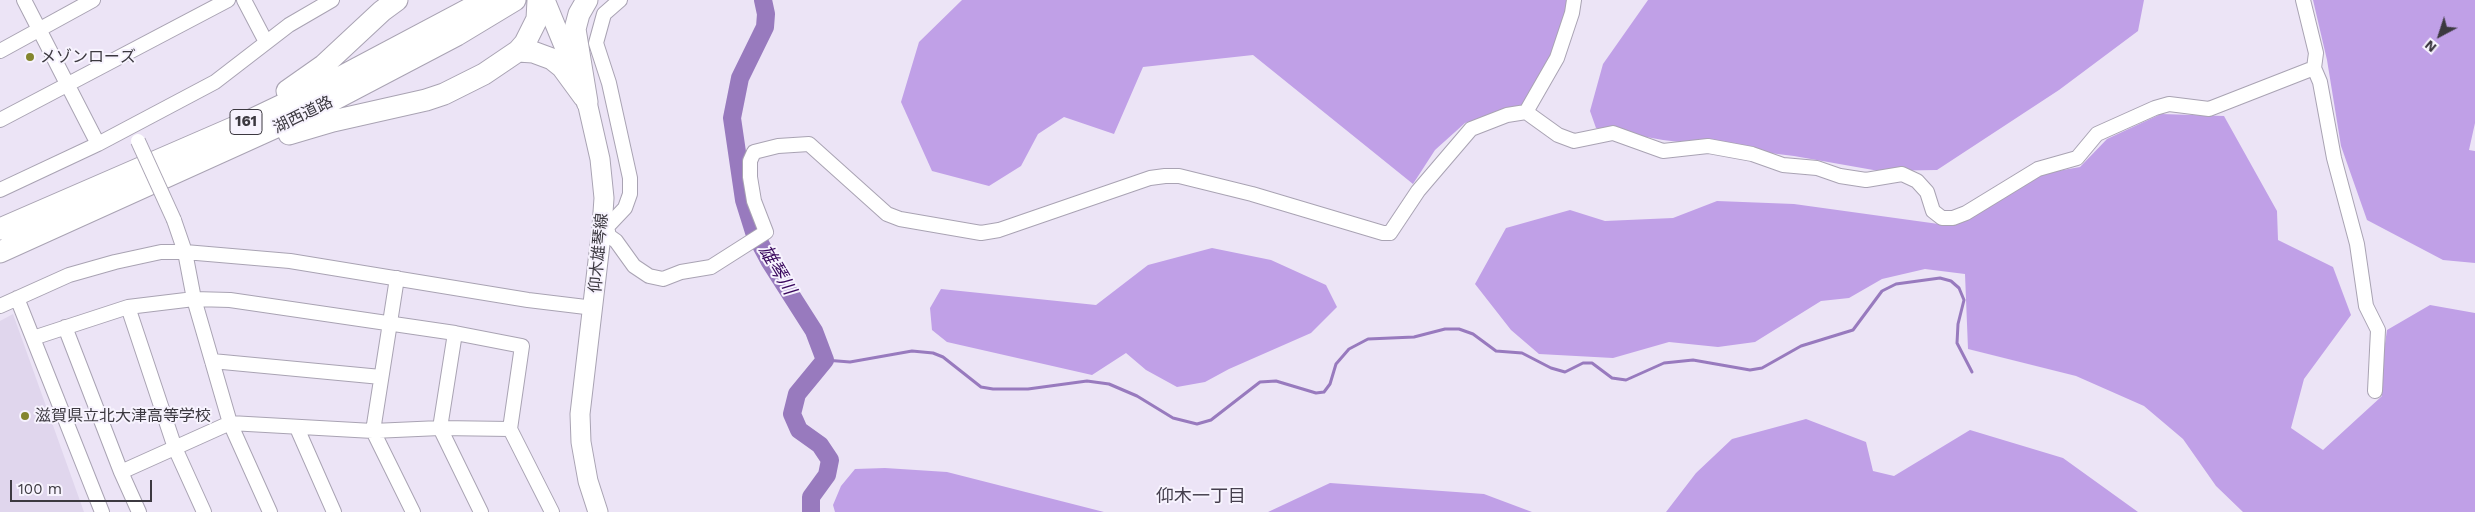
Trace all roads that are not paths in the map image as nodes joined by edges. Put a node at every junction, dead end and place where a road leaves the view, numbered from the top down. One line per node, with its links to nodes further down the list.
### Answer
1 (24, 0): 15 (street)
2 (93, 0): 15 (street)
3 (228, 0): 20 (street)
4 (244, 0): 16 (street)
5 (332, 0): 16 (street)
6 (397, 0): 26 (highway)
7 (486, 0): 26 (highway, 湖西道路 / 161)
8 (516, 0): 28 (highway, 湖西道路 / 161)
9 (538, 0): 18 (highway)
10 (545, 0): 21 (main road, 仰木雄琴線)
11 (587, 0): 21 (highway)
12 (620, 0): 29 (street)
13 (1574, 0): 22 (street)
14 (2303, 0): 19 (street)
15 (39, 30): 17 (street); 20 (street)
16 (266, 42): 24 (street)
17 (0, 51)
18 (518, 51): 21 (highway); 28 (highway)
19 (2314, 68): 22 (street); 45 (street)
20 (67, 85): 23 (street); 25 (street)
21 (587, 102): 29 (main road, 仰木雄琴線)
22 (1526, 112): 29 (street)
23 (0, 120)
24 (131, 127): 25 (street); 32 (street, bridge)
25 (98, 144): 27 (street)
26 (117, 177): 30 (highway, 湖西道路 / 161)
27 (0, 190)
28 (127, 195): 31 (highway, 湖西道路 / 161)
29 (604, 227): 38 (main road, 仰木雄琴線)
30 (0, 229)
31 (0, 252)
32 (185, 252): 33 (street); 34 (street); 35 (street)
33 (397, 278): 38 (street); 39 (street)
34 (17, 298): 36 (street); 42 (street)
35 (194, 299): 37 (street); 39 (street); 43 (street)
36 (0, 306)
37 (128, 307): 40 (street); 51 (street)
38 (594, 308): 61 (main road, 仰木雄琴線)
39 (390, 325): 41 (street); 44 (street)
40 (65, 327): 42 (street); 52 (street)
41 (455, 333): 48 (street); 49 (street)
42 (33, 338): 53 (street)
43 (212, 361): 44 (street); 46 (street)
44 (381, 377): 50 (street)
45 (2376, 391)
46 (230, 423): 47 (street); 51 (street); 56 (street)
47 (297, 428): 50 (street); 57 (street)
48 (440, 428): 49 (street); 50 (street); 59 (street)
49 (510, 429): 60 (street)
50 (373, 431): 58 (street)
51 (175, 448): 52 (street); 55 (street)
52 (120, 472): 54 (street)
53 (102, 512)
54 (138, 512)
55 (204, 512)
56 (270, 512)
57 (334, 512)
58 (413, 512)
59 (481, 512)
60 (552, 512)
61 (598, 512)

